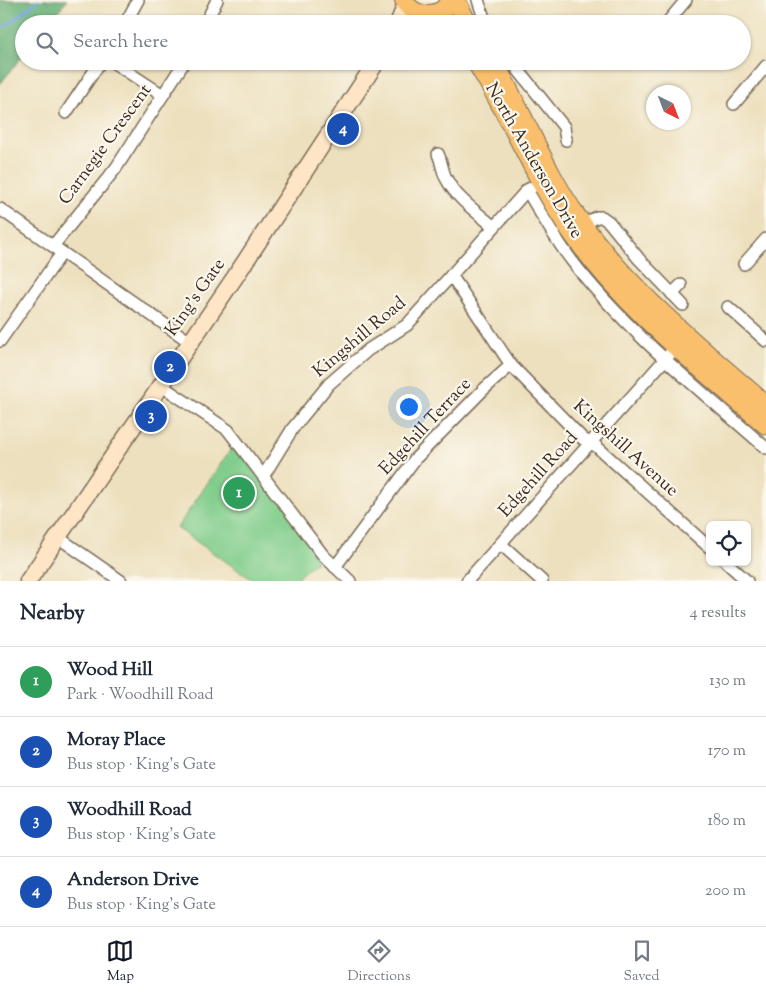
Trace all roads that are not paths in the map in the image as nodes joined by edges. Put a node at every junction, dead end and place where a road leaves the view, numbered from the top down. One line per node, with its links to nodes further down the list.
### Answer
1 (138, 0): 8 (street)
2 (218, 0): 9 (street)
3 (452, 0): 12 (main road)
4 (456, 0): 13 (main road)
5 (478, 0): 14 (street)
6 (686, 0): 15 (street)
7 (405, 2): 10 (street); 11 (main road)
8 (130, 15)
9 (210, 15)
10 (401, 15)
11 (423, 15)
12 (435, 15)
13 (464, 15)
14 (483, 15)
15 (674, 15)
16 (766, 66): 25 (street)
17 (95, 70): 26 (street)
18 (125, 70): 24 (street)
19 (179, 70): 24 (street, Carnegie Crescent)
20 (371, 70): 43 (street, King's Gate)
21 (480, 70): 29 (main road, North Anderson Drive)
22 (498, 70): 29 (main road, North Anderson Drive)
23 (518, 70): 27 (street)
24 (164, 95): 34 (street, Carnegie Crescent)
25 (734, 104)
26 (66, 113)
27 (566, 140)
28 (438, 154): 31 (street)
29 (540, 183): 31 (street, Kingshill Road); 32 (main road, North Anderson Drive); 44 (street, North Anderson Drive)
30 (0, 209): 34 (street)
31 (494, 227): 36 (street, Kingshill Road)
32 (577, 228): 38 (street); 44 (main road, North Anderson Drive); 47 (main road, North Anderson Drive)
33 (766, 239): 35 (street)
34 (58, 250): 41 (street, Carnegie Crescent); 43 (street)
35 (744, 264)
36 (451, 275): 45 (street, Kingshill Avenue); 51 (street, Kingshill Road)
37 (681, 285): 38 (street)
38 (672, 294): 39 (street)
39 (683, 305)
40 (728, 307): 42 (street)
41 (0, 341)
42 (766, 341)
43 (190, 342): 46 (street, King's Gate)
44 (670, 353): 47 (main road, North Anderson Drive); 49 (street, Edgehill Road); 50 (street, North Anderson Drive)
45 (512, 364): 49 (street, Kingshill Avenue); 56 (street, Edgehill Terrace)
46 (162, 386): 51 (street); 52 (street, King's Gate)
47 (761, 404): 48 (main road, North Anderson Drive)
48 (766, 425)
49 (591, 443): 53 (street, Edgehill Road); 54 (street, Kingshill Avenue)
50 (766, 448)
51 (264, 475): 56 (street)
52 (59, 538): 57 (street, King's Gate); 58 (street)
53 (501, 544): 60 (street, Edgehill Road); 61 (street)
54 (706, 544)
55 (730, 566): 62 (street)
56 (335, 567): 59 (street)
57 (28, 581)
58 (120, 581)
59 (350, 581)
60 (467, 581)
61 (542, 581)
62 (747, 581)

